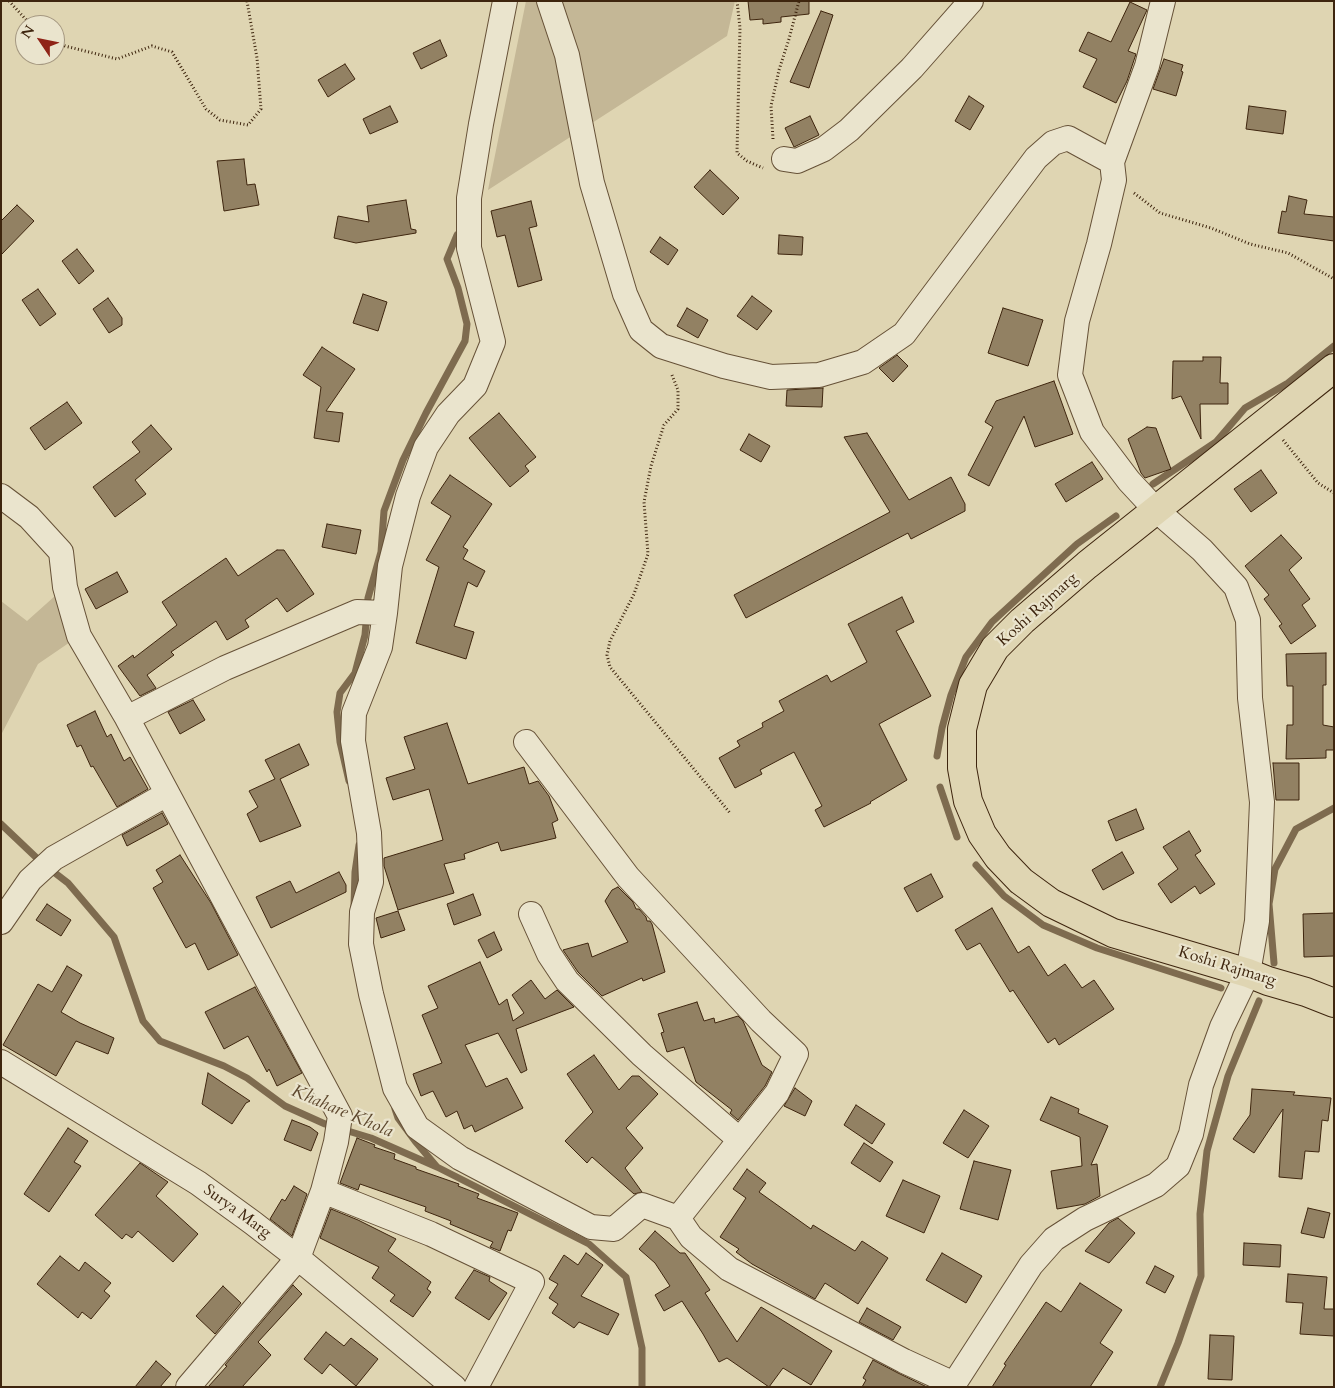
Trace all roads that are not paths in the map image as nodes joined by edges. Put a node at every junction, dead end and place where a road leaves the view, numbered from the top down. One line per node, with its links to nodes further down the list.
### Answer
1 (505, 1): 10 (street)
2 (549, 1): 6 (street)
3 (971, 1): 5 (street)
4 (1163, 1): 6 (street)
5 (784, 159)
6 (1113, 171): 9 (street)
7 (1334, 368): 9 (main road, Koshi Rajmarg)
8 (1, 496): 11 (street)
9 (1156, 510): 16 (street); 16 (main road, Koshi Rajmarg)
10 (373, 613): 11 (street); 21 (street)
11 (127, 718): 13 (street)
12 (526, 742): 19 (street)
13 (167, 794): 15 (street); 20 (street)
14 (532, 914): 19 (street)
15 (1, 922)
16 (1248, 973): 17 (main road, Koshi Rajmarg); 23 (street)
17 (1334, 1003)
18 (1, 1062): 22 (street, Surya Marg)
19 (740, 1140): 21 (street)
20 (323, 1191): 22 (street); 26 (street)
21 (678, 1218): 23 (street)
22 (298, 1258): 24 (street); 25 (street, Surya Marg)
23 (953, 1385)
24 (188, 1387)
25 (454, 1387)
26 (476, 1387)

